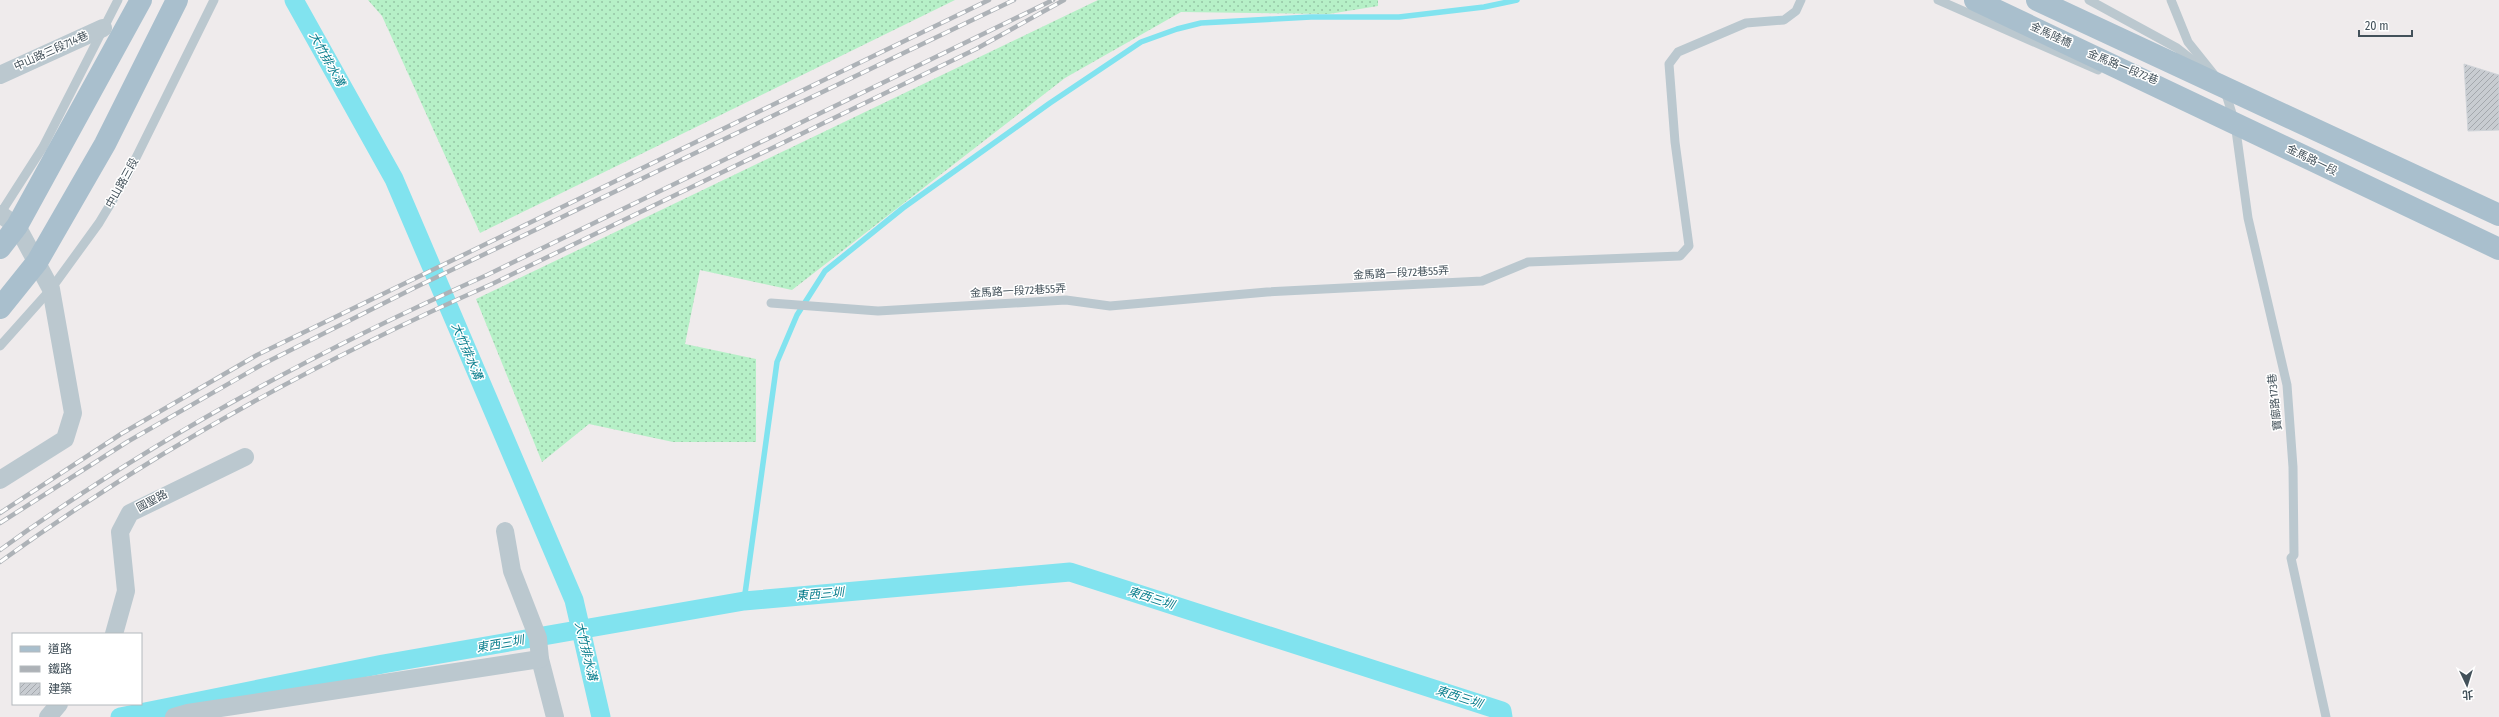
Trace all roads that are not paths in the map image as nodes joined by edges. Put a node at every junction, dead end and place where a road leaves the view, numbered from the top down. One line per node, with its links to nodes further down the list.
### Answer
1 (118, 0): 11 (lane)
2 (141, 0): 17 (main road)
3 (177, 0): 20 (main road)
4 (214, 0): 21 (lane, 中山路三段)
5 (1801, 0): 22 (lane, 金馬路一段72巷55弄)
6 (1938, 0): 13 (lane, 金馬路一段72巷)
7 (1975, 0): 13 (main road, 金馬陸橋)
8 (2037, 0): 14 (main road)
9 (2089, 0): 14 (lane)
10 (2172, 0): 14 (lane)
11 (103, 28): 12 (street, 中山路三段714巷); 17 (lane)
12 (0, 75)
13 (2118, 75): 15 (main road, 金馬路一段)
14 (2224, 86): 15 (lane, 寶廍路173巷); 16 (main road)
15 (2235, 123): 19 (main road, 金馬路一段); 35 (lane, 寶廍路173巷)
16 (2499, 215)
17 (8, 220): 18 (main road); 20 (street)
18 (0, 248)
19 (2499, 249)
20 (37, 262): 21 (street); 23 (main road)
21 (51, 289): 24 (lane, 中山路三段); 26 (street)
22 (771, 303)
23 (0, 308)
24 (0, 346)
25 (245, 457): 28 (street, 國聖路)
26 (0, 480)
27 (505, 531): 29 (street)
28 (114, 633)
29 (540, 659): 31 (street); 34 (street)
30 (58, 705): 32 (street)
31 (236, 712): 33 (street)
32 (48, 717)
33 (174, 717)
34 (555, 717)
35 (2326, 717)

